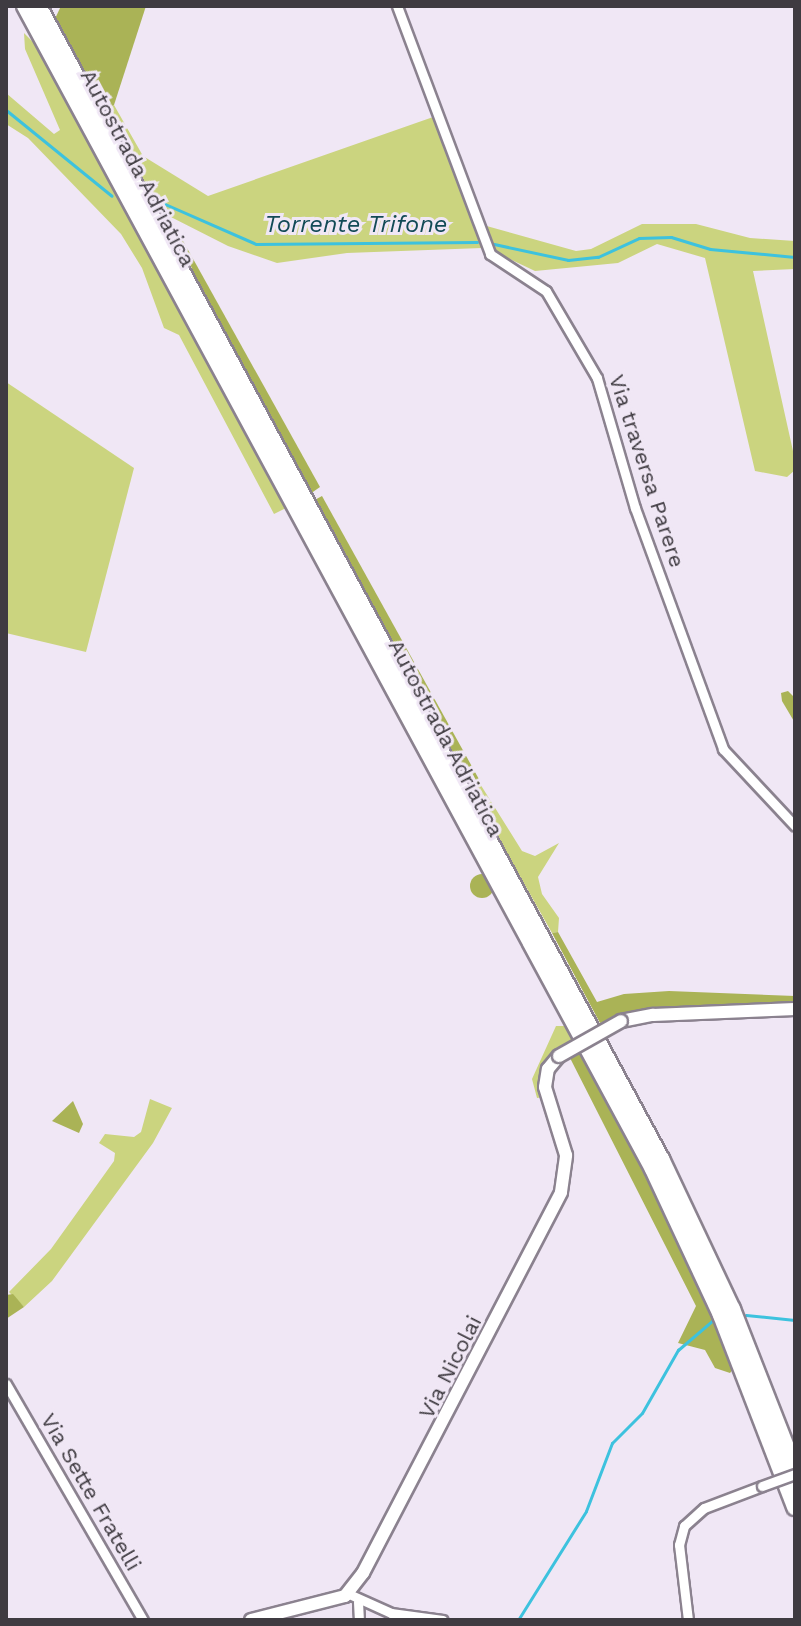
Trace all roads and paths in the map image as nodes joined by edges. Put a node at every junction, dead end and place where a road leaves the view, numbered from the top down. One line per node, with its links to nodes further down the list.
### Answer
1 (25, 6): 8 (highway, Autostrada Adriatica)
2 (38, 6): 7 (highway, Autostrada Adriatica)
3 (397, 6): 4 (street, Via traversa Parere)
4 (795, 826)
5 (795, 1009): 9 (street, Via Nicolai, bridge)
6 (6, 1384): 10 (street, Via Sette Fratelli)
7 (795, 1472): 14 (street, bridge)
8 (795, 1507)
9 (354, 1598): 11 (street); 12 (street); 13 (street)
10 (143, 1620)
11 (251, 1620)
12 (359, 1620)
13 (443, 1620)
14 (688, 1620)

